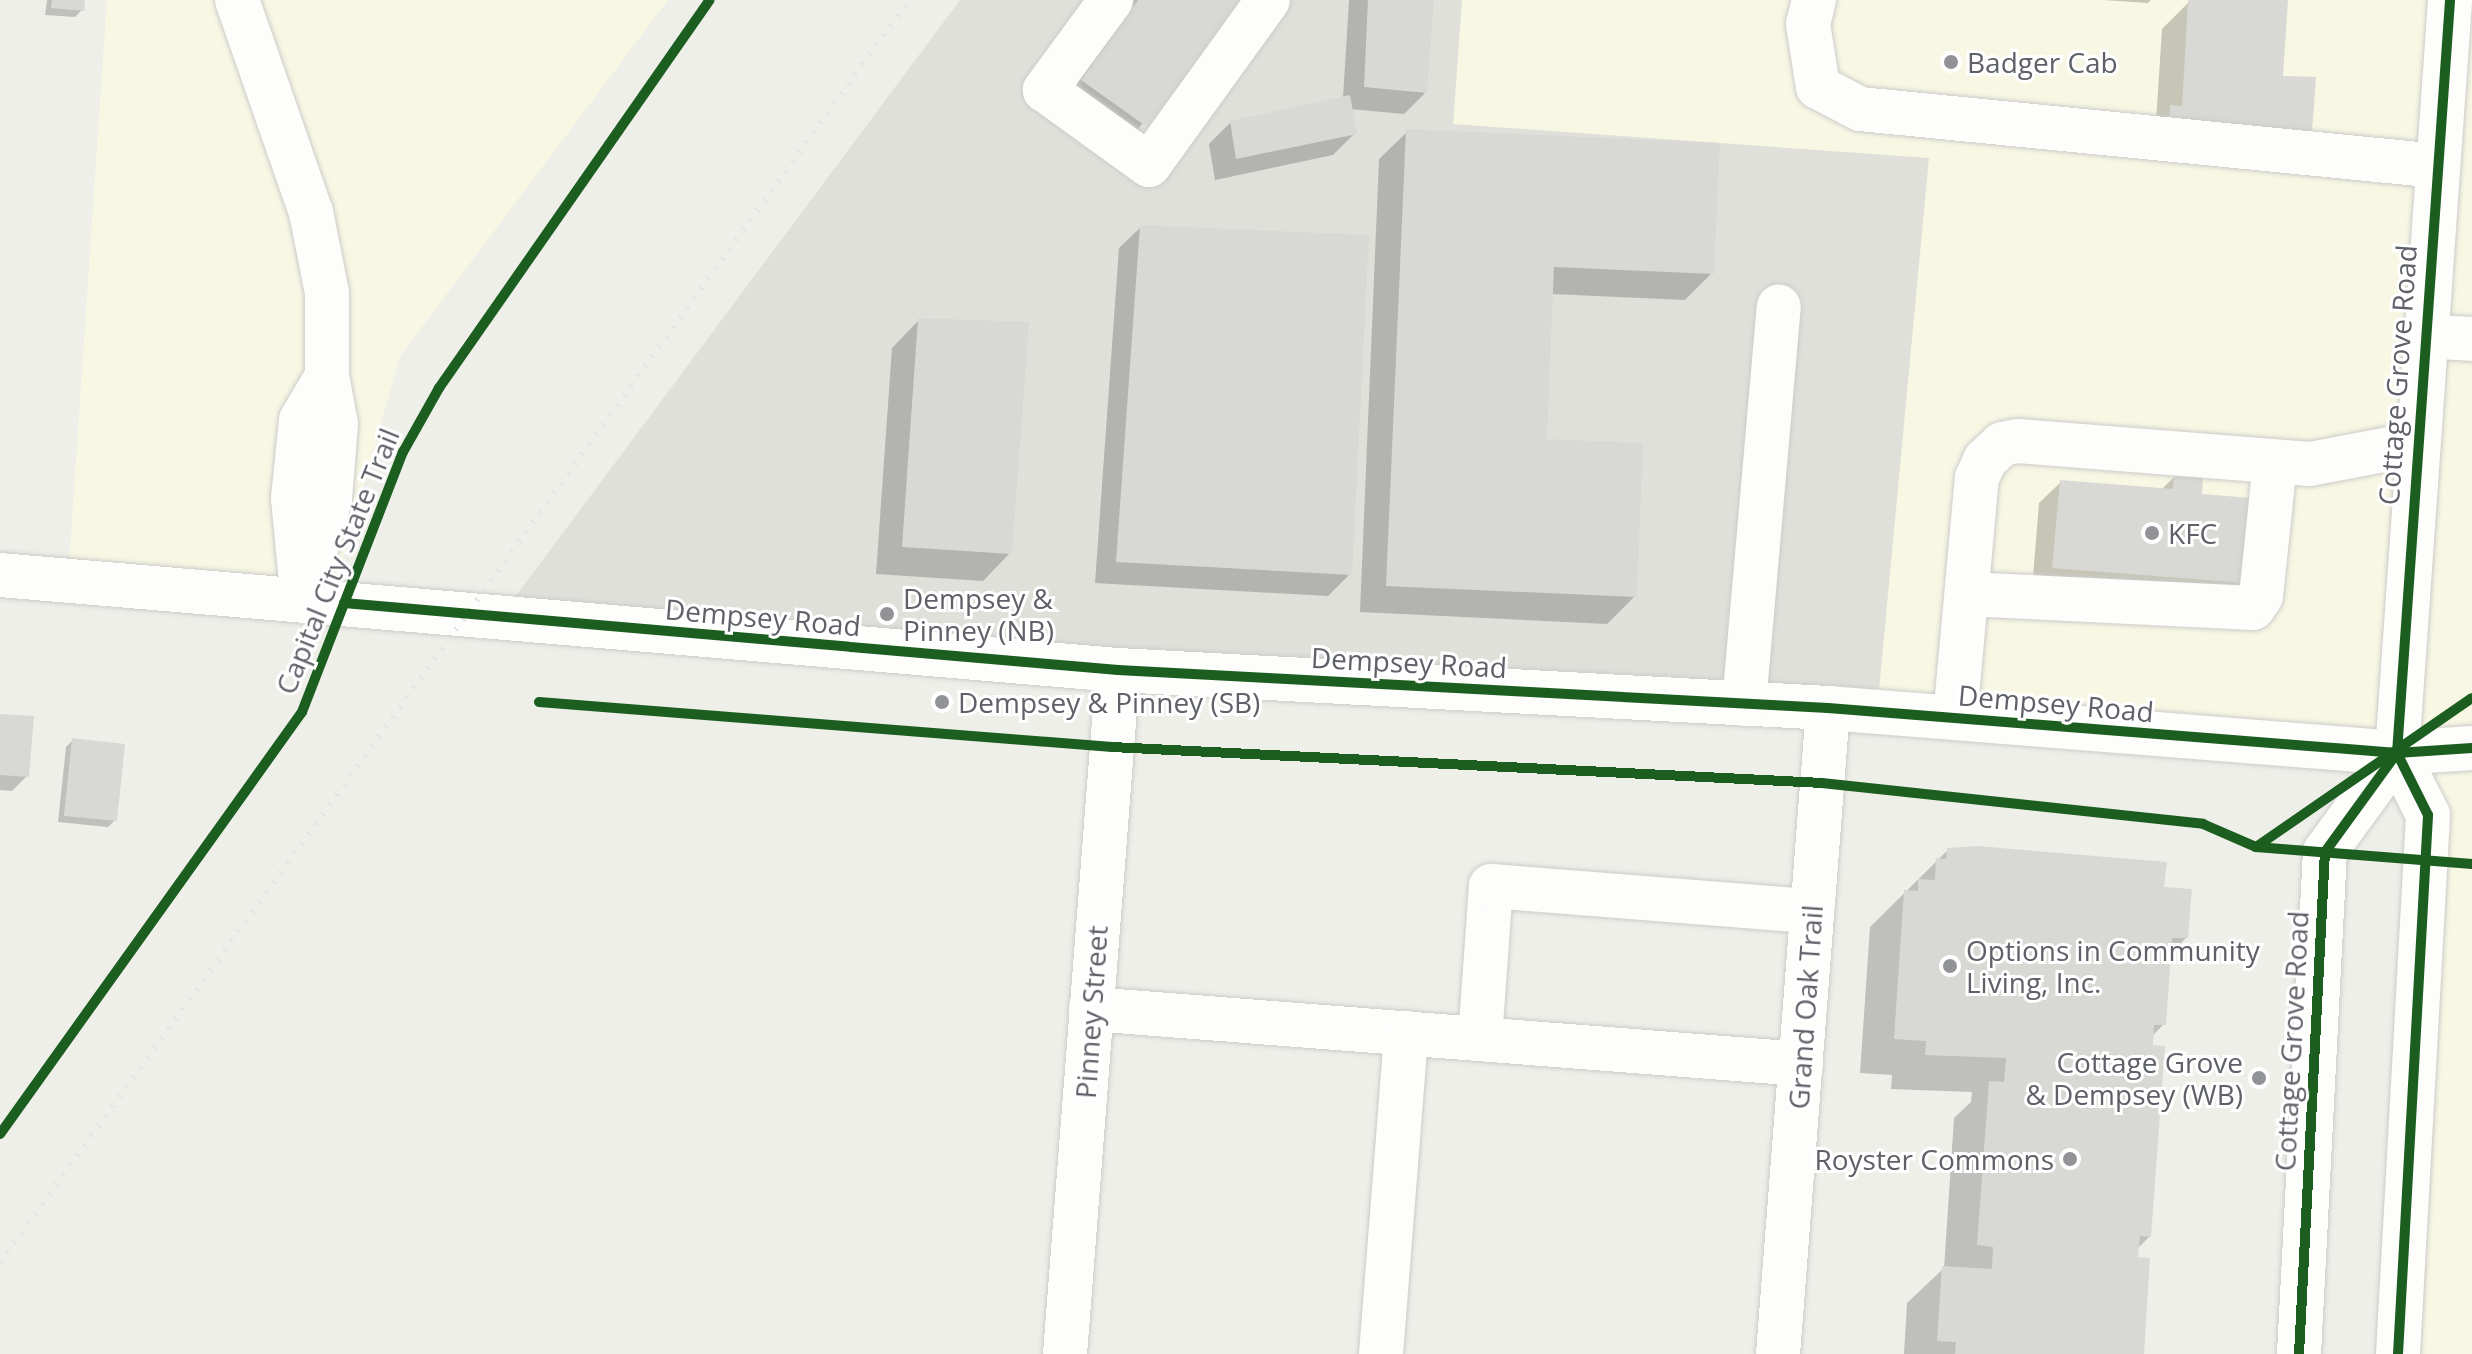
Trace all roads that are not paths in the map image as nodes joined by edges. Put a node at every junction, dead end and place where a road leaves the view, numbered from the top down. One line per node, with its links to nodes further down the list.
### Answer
1 (237, 0): 14 (street)
2 (1111, 0): 3 (street)
3 (1268, 0)
4 (1814, 0): 6 (street)
5 (2450, 0): 6 (street, Cottage Grove Road)
6 (2438, 166): 8 (street, Cottage Grove Road)
7 (1779, 307): 16 (street)
8 (2424, 336): 9 (street); 10 (street, Cottage Grove Road)
9 (2472, 339)
10 (2416, 444): 11 (street); 20 (street, Cottage Grove Road)
11 (2275, 462): 13 (street); 13 (street)
12 (0, 575): 14 (street, Dempsey Road)
13 (1967, 594): 18 (street)
14 (302, 598): 15 (street, Dempsey Road)
15 (1118, 670): 16 (street, Dempsey Road); 22 (street, Pinney Street)
16 (1744, 704): 17 (street, Dempsey Road)
17 (1828, 708): 18 (street, Dempsey Road); 21 (street, Grand Oak Trail)
18 (1955, 718): 20 (street, Dempsey Road)
19 (2472, 748): 20 (street, Dempsey Road)
20 (2397, 753): 29 (street, Cottage Grove Road); 30 (street)
21 (1812, 911): 24 (street); 25 (street, Grand Oak Trail)
22 (1091, 1009): 23 (street); 26 (street, Pinney Street)
23 (1406, 1033): 24 (street); 27 (street)
24 (1480, 1039): 25 (street)
25 (1801, 1064): 28 (street, Grand Oak Trail)
26 (1065, 1354)
27 (1381, 1354)
28 (1778, 1354)
29 (2299, 1354)
30 (2398, 1354)

